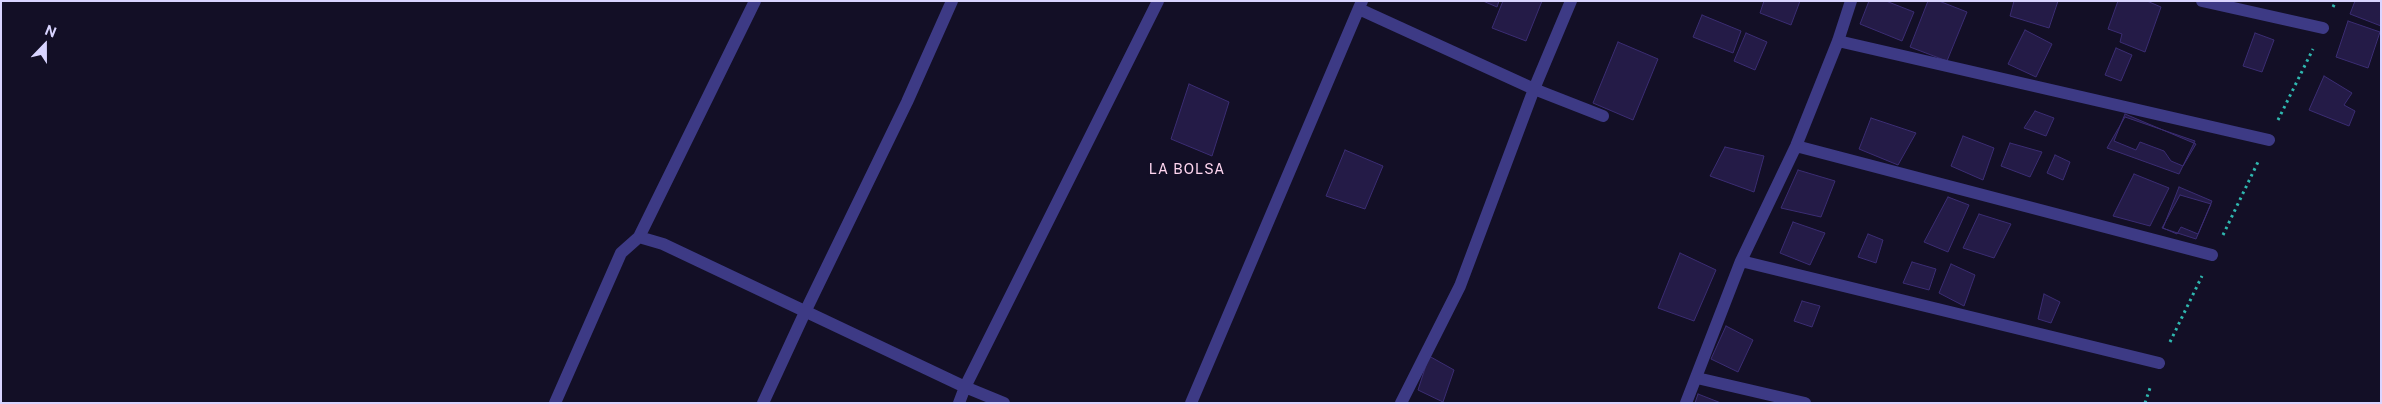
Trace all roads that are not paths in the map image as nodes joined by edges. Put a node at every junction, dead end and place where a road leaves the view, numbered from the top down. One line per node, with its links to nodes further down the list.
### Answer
1 (755, 1): 14 (street)
2 (952, 1): 17 (street)
3 (1158, 1): 20 (street)
4 (1571, 1): 10 (street)
5 (1851, 1): 9 (street)
6 (2202, 1): 8 (street)
7 (1360, 5): 10 (street); 25 (street)
8 (2323, 28)
9 (1838, 41): 12 (street); 13 (street)
10 (1534, 89): 11 (street); 26 (street)
11 (1604, 116)
12 (2269, 140)
13 (1796, 146): 15 (street); 16 (street)
14 (639, 237): 17 (street); 21 (street)
15 (2212, 256)
16 (1741, 261): 18 (street); 19 (street)
17 (806, 310): 20 (street); 22 (street)
18 (2159, 363)
19 (1697, 378): 27 (street); 28 (street)
20 (965, 387): 23 (street); 24 (street)
21 (555, 403)
22 (764, 403)
23 (959, 403)
24 (1004, 403)
25 (1191, 403)
26 (1401, 403)
27 (1686, 403)
28 (1805, 403)

